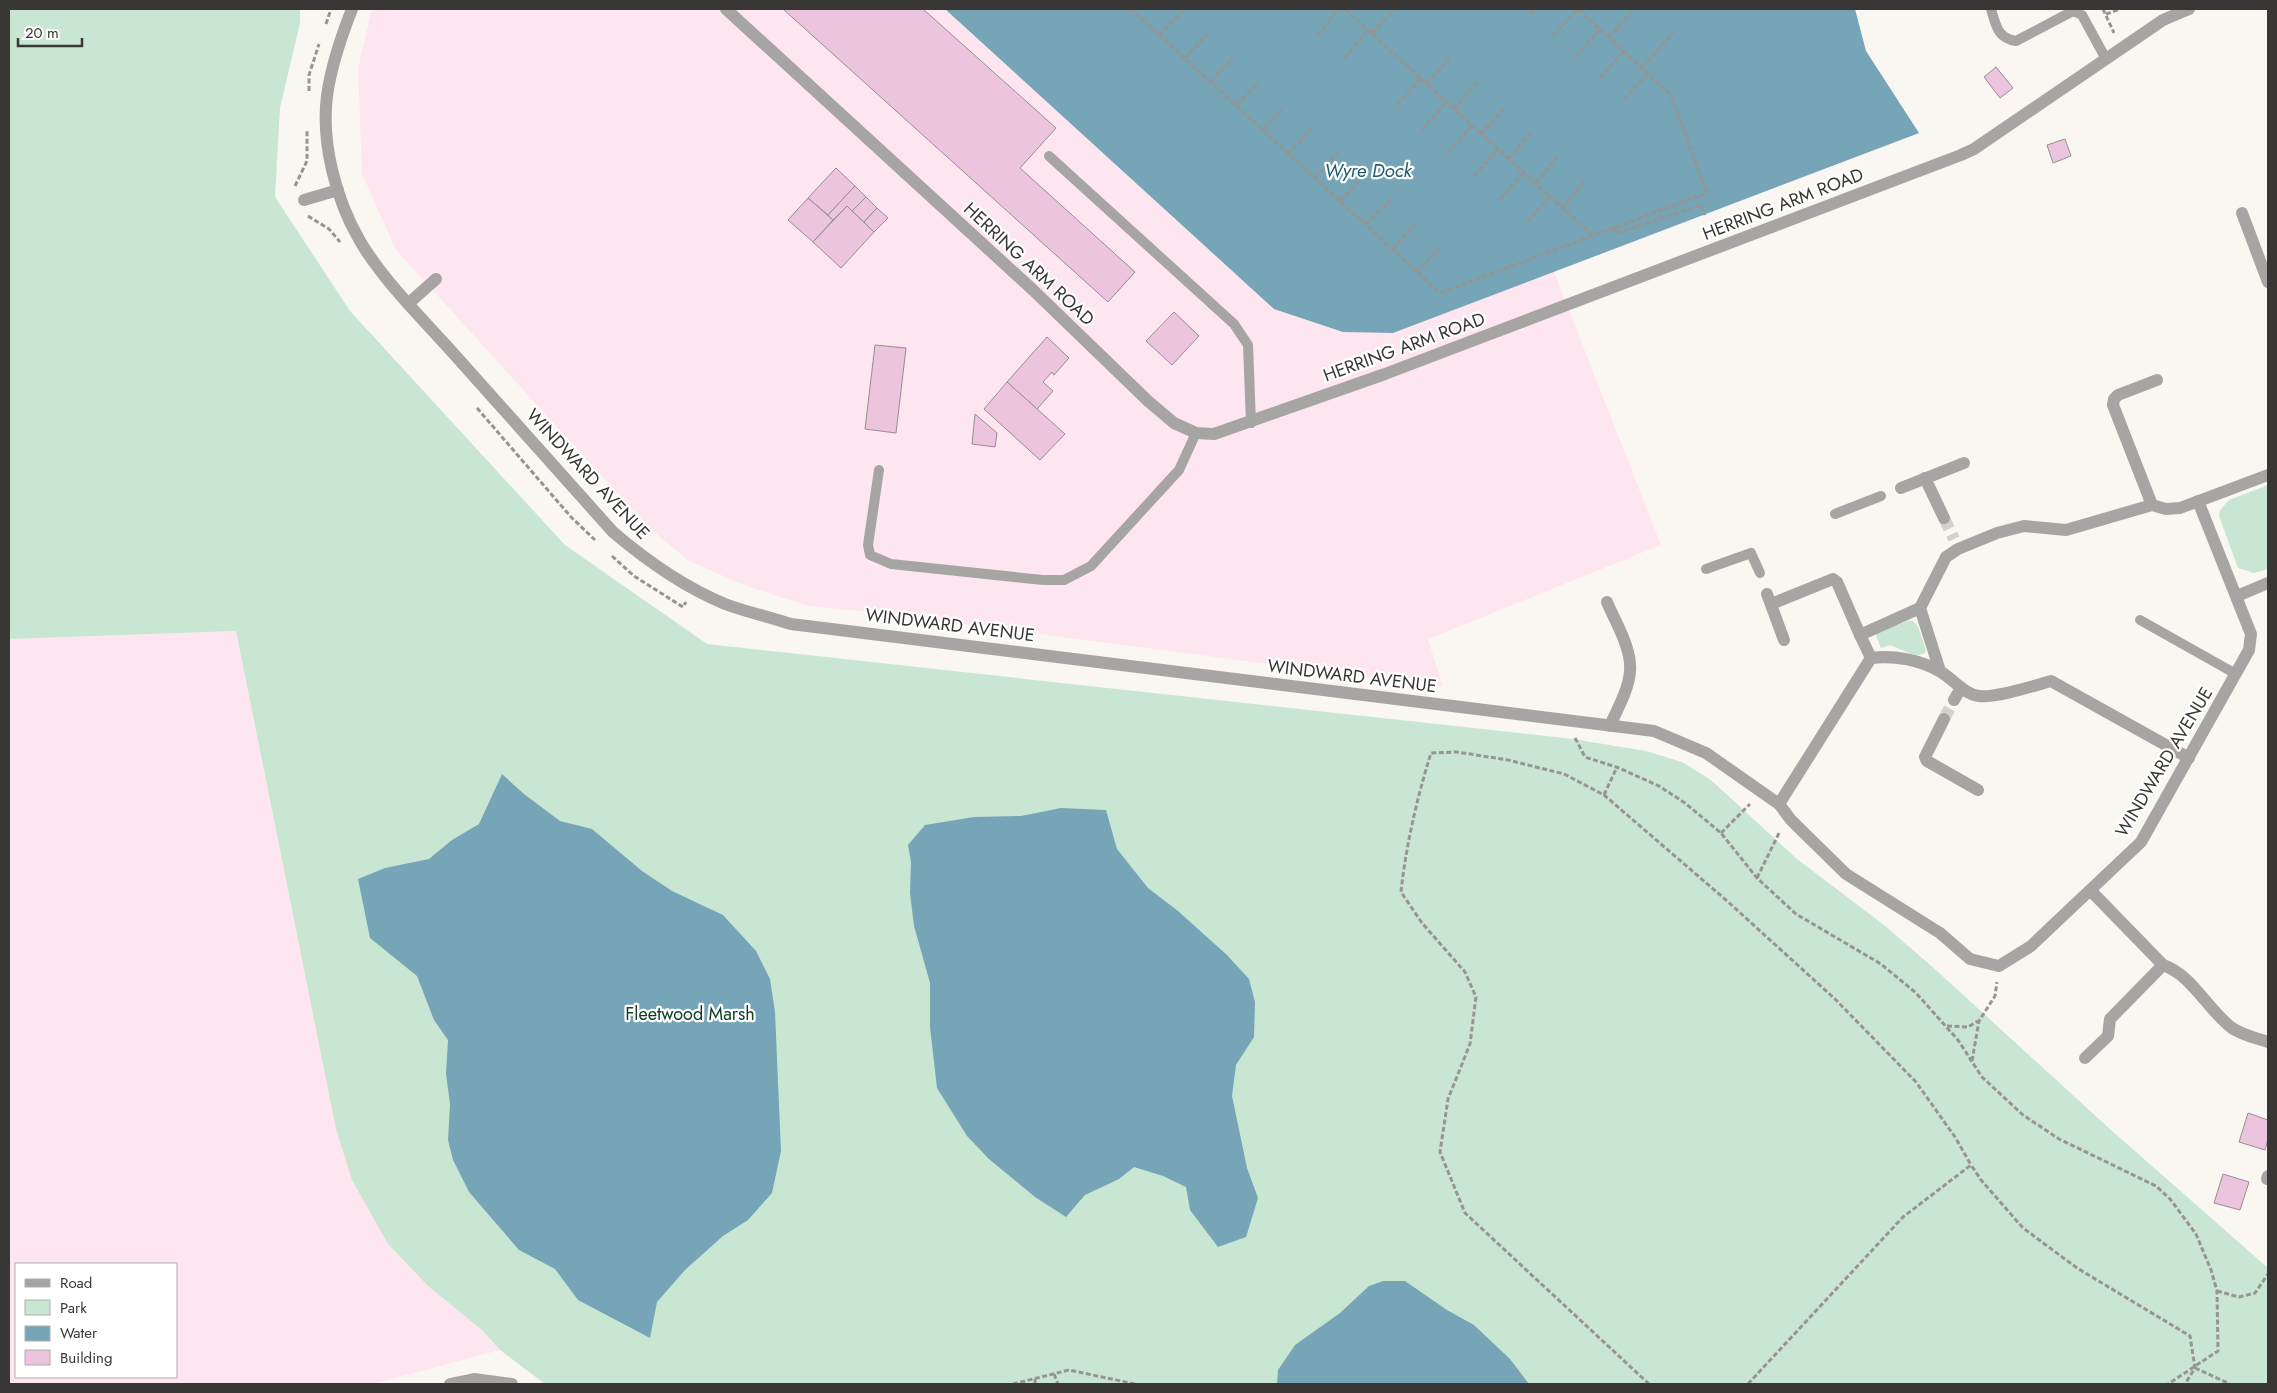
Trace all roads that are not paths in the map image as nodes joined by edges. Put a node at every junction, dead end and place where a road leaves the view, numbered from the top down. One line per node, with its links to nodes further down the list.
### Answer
1 (352, 9): 7 (street, WINDWARD AVENUE)
2 (726, 9): 16 (street, HERRING ARM ROAD)
3 (1990, 9): 5 (lane)
4 (2189, 9): 5 (street, HERRING ARM ROAD)
5 (2106, 60): 15 (street, HERRING ARM ROAD)
6 (1049, 156): 15 (lane)
7 (338, 190): 8 (street); 13 (street, WINDWARD AVENUE)
8 (304, 200)
9 (2242, 214): 10 (street)
10 (2265, 260): 12 (street)
11 (436, 279): 13 (street)
12 (2268, 282)
13 (409, 303): 42 (street, WINDWARD AVENUE)
14 (2157, 380): 24 (street)
15 (1251, 422): 16 (street, HERRING ARM ROAD)
16 (1196, 433): 18 (lane)
17 (1964, 463): 20 (street)
18 (879, 470)
19 (2268, 475): 23 (street)
20 (1925, 478): 21 (street); 26 (street)
21 (1901, 488)
22 (1882, 496): 25 (lane)
23 (2198, 501): 24 (street); 30 (street, WINDWARD AVENUE)
24 (2152, 505): 32 (street)
25 (1835, 514)
26 (1944, 518)
27 (1706, 569): 28 (lane)
28 (1760, 573)
29 (2268, 583): 30 (street)
30 (2237, 596): 38 (street, WINDWARD AVENUE)
31 (1607, 602): 42 (street)
32 (1920, 608): 34 (street); 37 (street)
33 (2140, 620): 38 (lane)
34 (1860, 635): 35 (street); 36 (street)
35 (1784, 640)
36 (1871, 658): 37 (street); 45 (street)
37 (1940, 672): 39 (street)
38 (2236, 674): 43 (street, WINDWARD AVENUE)
39 (1961, 688): 40 (street); 43 (street)
40 (1954, 700)
41 (1944, 720): 44 (street)
42 (1610, 726): 45 (street, WINDWARD AVENUE)
43 (2189, 758): 46 (street, WINDWARD AVENUE)
44 (1978, 790)
45 (1779, 804): 46 (street, WINDWARD AVENUE)
46 (2091, 891): 47 (street)
47 (2163, 965): 48 (street); 49 (street)
48 (2268, 1042)
49 (2085, 1058)
50 (450, 1384): 51 (street)
51 (512, 1384)

